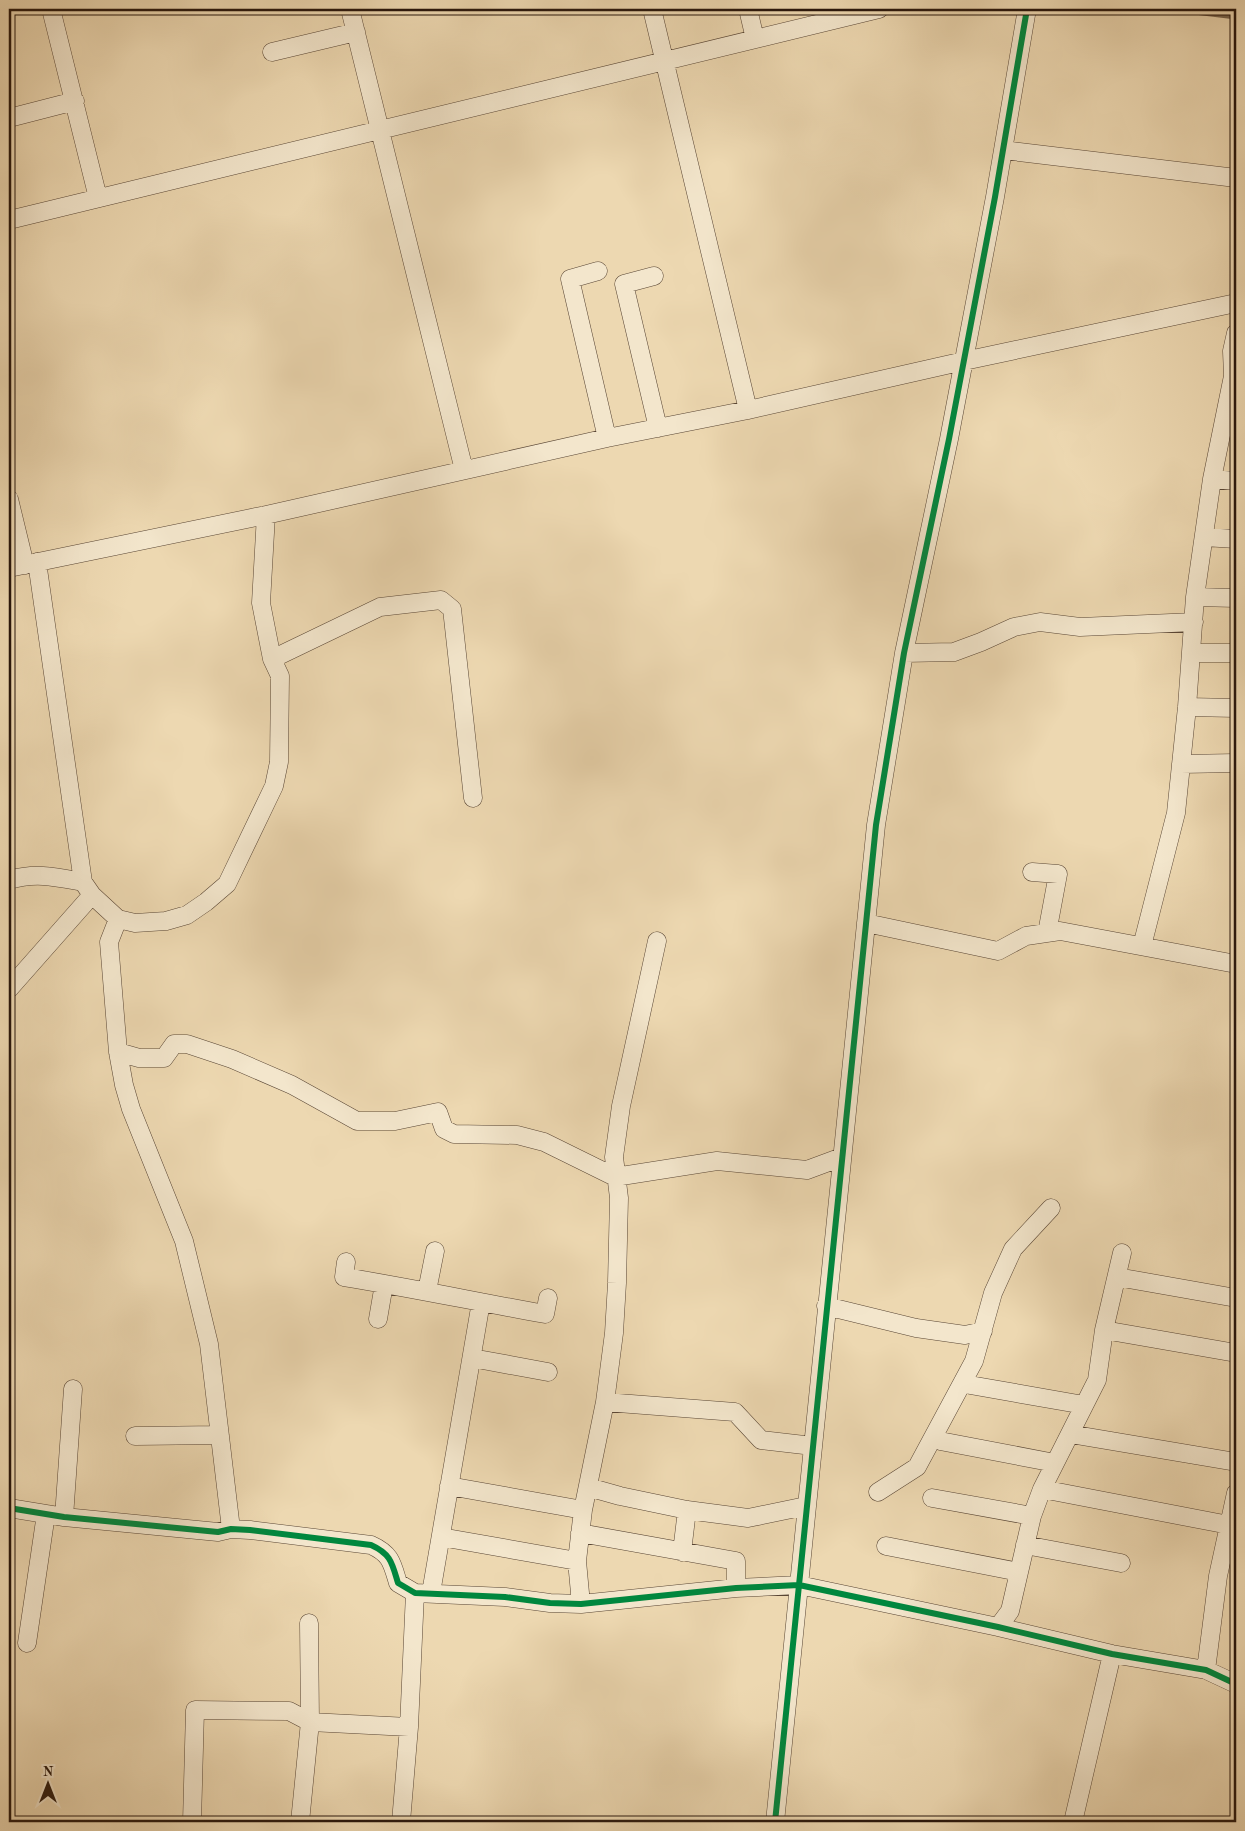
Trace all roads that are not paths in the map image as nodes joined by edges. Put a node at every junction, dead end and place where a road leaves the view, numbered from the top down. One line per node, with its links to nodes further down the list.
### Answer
1 (51, 9): 11 (street)
2 (350, 9): 7 (street)
3 (652, 9): 10 (street)
4 (748, 9): 8 (street)
5 (879, 9): 8 (street)
6 (1027, 9): 14 (street)
7 (356, 32): 9 (street); 13 (street)
8 (755, 39): 10 (street)
9 (272, 52)
10 (664, 61): 13 (street); 23 (street)
11 (75, 101): 12 (street); 16 (street)
12 (9, 118)
13 (380, 130): 16 (street); 26 (street)
14 (1003, 150): 15 (street); 22 (street)
15 (1236, 178)
16 (98, 198): 17 (street)
17 (9, 220)
18 (598, 271): 25 (street)
19 (654, 276): 24 (street)
20 (1230, 305): 22 (street)
21 (1236, 333): 27 (street)
22 (964, 361): 23 (street); 37 (street)
23 (748, 410): 24 (street)
24 (658, 428): 25 (street)
25 (607, 438): 26 (street)
26 (464, 470): 30 (street)
27 (1212, 479): 28 (street); 31 (street)
28 (1236, 481)
29 (9, 499): 33 (street)
30 (266, 515): 33 (street); 40 (street)
31 (1204, 537): 32 (street); 34 (street)
32 (1236, 538)
33 (24, 565): 48 (street)
34 (1195, 597): 35 (street); 36 (street)
35 (1236, 598)
36 (1194, 622): 37 (street); 38 (street)
37 (904, 653): 50 (street)
38 (1192, 653): 39 (street); 41 (street)
39 (1236, 653)
40 (272, 658): 45 (street); 49 (street)
41 (1187, 706): 42 (street); 44 (street)
42 (1236, 708)
43 (1236, 763): 44 (street)
44 (1181, 764): 53 (street)
45 (473, 798)
46 (1032, 872): 51 (street)
47 (9, 880): 48 (street)
48 (88, 889): 49 (street); 55 (street)
49 (118, 919): 56 (street)
50 (866, 923): 51 (street); 57 (street)
51 (1047, 933): 53 (street)
52 (658, 941): 58 (street)
53 (1142, 946): 54 (street)
54 (1236, 964)
55 (9, 989)
56 (118, 1052): 58 (street); 81 (street)
57 (842, 1157): 58 (street); 69 (street)
58 (615, 1177): 78 (street)
59 (1051, 1208): 72 (street)
60 (435, 1251): 65 (street)
61 (1122, 1252): 63 (street)
62 (346, 1262): 64 (street)
63 (1117, 1278): 67 (street); 71 (street)
64 (384, 1284): 65 (street); 70 (street)
65 (426, 1290): 68 (street)
66 (548, 1298): 68 (street)
67 (1236, 1298)
68 (481, 1302): 74 (street)
69 (826, 1306): 72 (street); 84 (street)
70 (378, 1319)
71 (1104, 1330): 73 (street); 79 (street)
72 (983, 1331): 90 (street)
73 (1236, 1353)
74 (472, 1358): 75 (street); 87 (street)
75 (548, 1372)
76 (970, 1384): 79 (street)
77 (74, 1388): 99 (street)
78 (605, 1402): 84 (street); 88 (street)
79 (1084, 1405): 80 (street)
80 (1070, 1434): 85 (street); 86 (street)
81 (220, 1435): 82 (street); 101 (street)
82 (136, 1436)
83 (940, 1441): 86 (street)
84 (813, 1446): 93 (street)
85 (1236, 1462)
86 (1055, 1463): 89 (street)
87 (449, 1486): 95 (street); 103 (street)
88 (588, 1487): 95 (street); 96 (street)
89 (1042, 1489): 98 (street); 100 (street)
90 (878, 1492)
91 (1236, 1493): 100 (street)
92 (932, 1498): 98 (street)
93 (806, 1506): 96 (street); 110 (street)
94 (9, 1508): 97 (street)
95 (583, 1510): 102 (street)
96 (687, 1510): 106 (street)
97 (46, 1514): 99 (street); 116 (street)
98 (1032, 1516): 104 (street)
99 (64, 1517): 101 (street)
100 (1230, 1525): 118 (street)
101 (231, 1529): 112 (street)
102 (580, 1533): 106 (street); 107 (street)
103 (441, 1537): 107 (street); 112 (street)
104 (1025, 1545): 108 (street); 109 (street)
105 (886, 1546): 109 (street)
106 (682, 1552): 111 (street)
107 (577, 1561): 113 (street)
108 (1121, 1563)
109 (1018, 1572): 115 (street)
110 (799, 1585): 111 (street); 115 (street); 125 (street)
111 (736, 1588): 113 (street)
112 (423, 1593): 113 (street); 121 (street)
113 (581, 1604)
114 (309, 1623): 120 (street)
115 (998, 1627): 117 (street)
116 (27, 1643)
117 (1112, 1654): 118 (street); 126 (street)
118 (1206, 1670): 119 (street)
119 (1236, 1684)
120 (310, 1722): 121 (street); 122 (street); 123 (street)
121 (409, 1727): 124 (street)
122 (192, 1822)
123 (300, 1822)
124 (402, 1822)
125 (775, 1822)
126 (1073, 1822)

